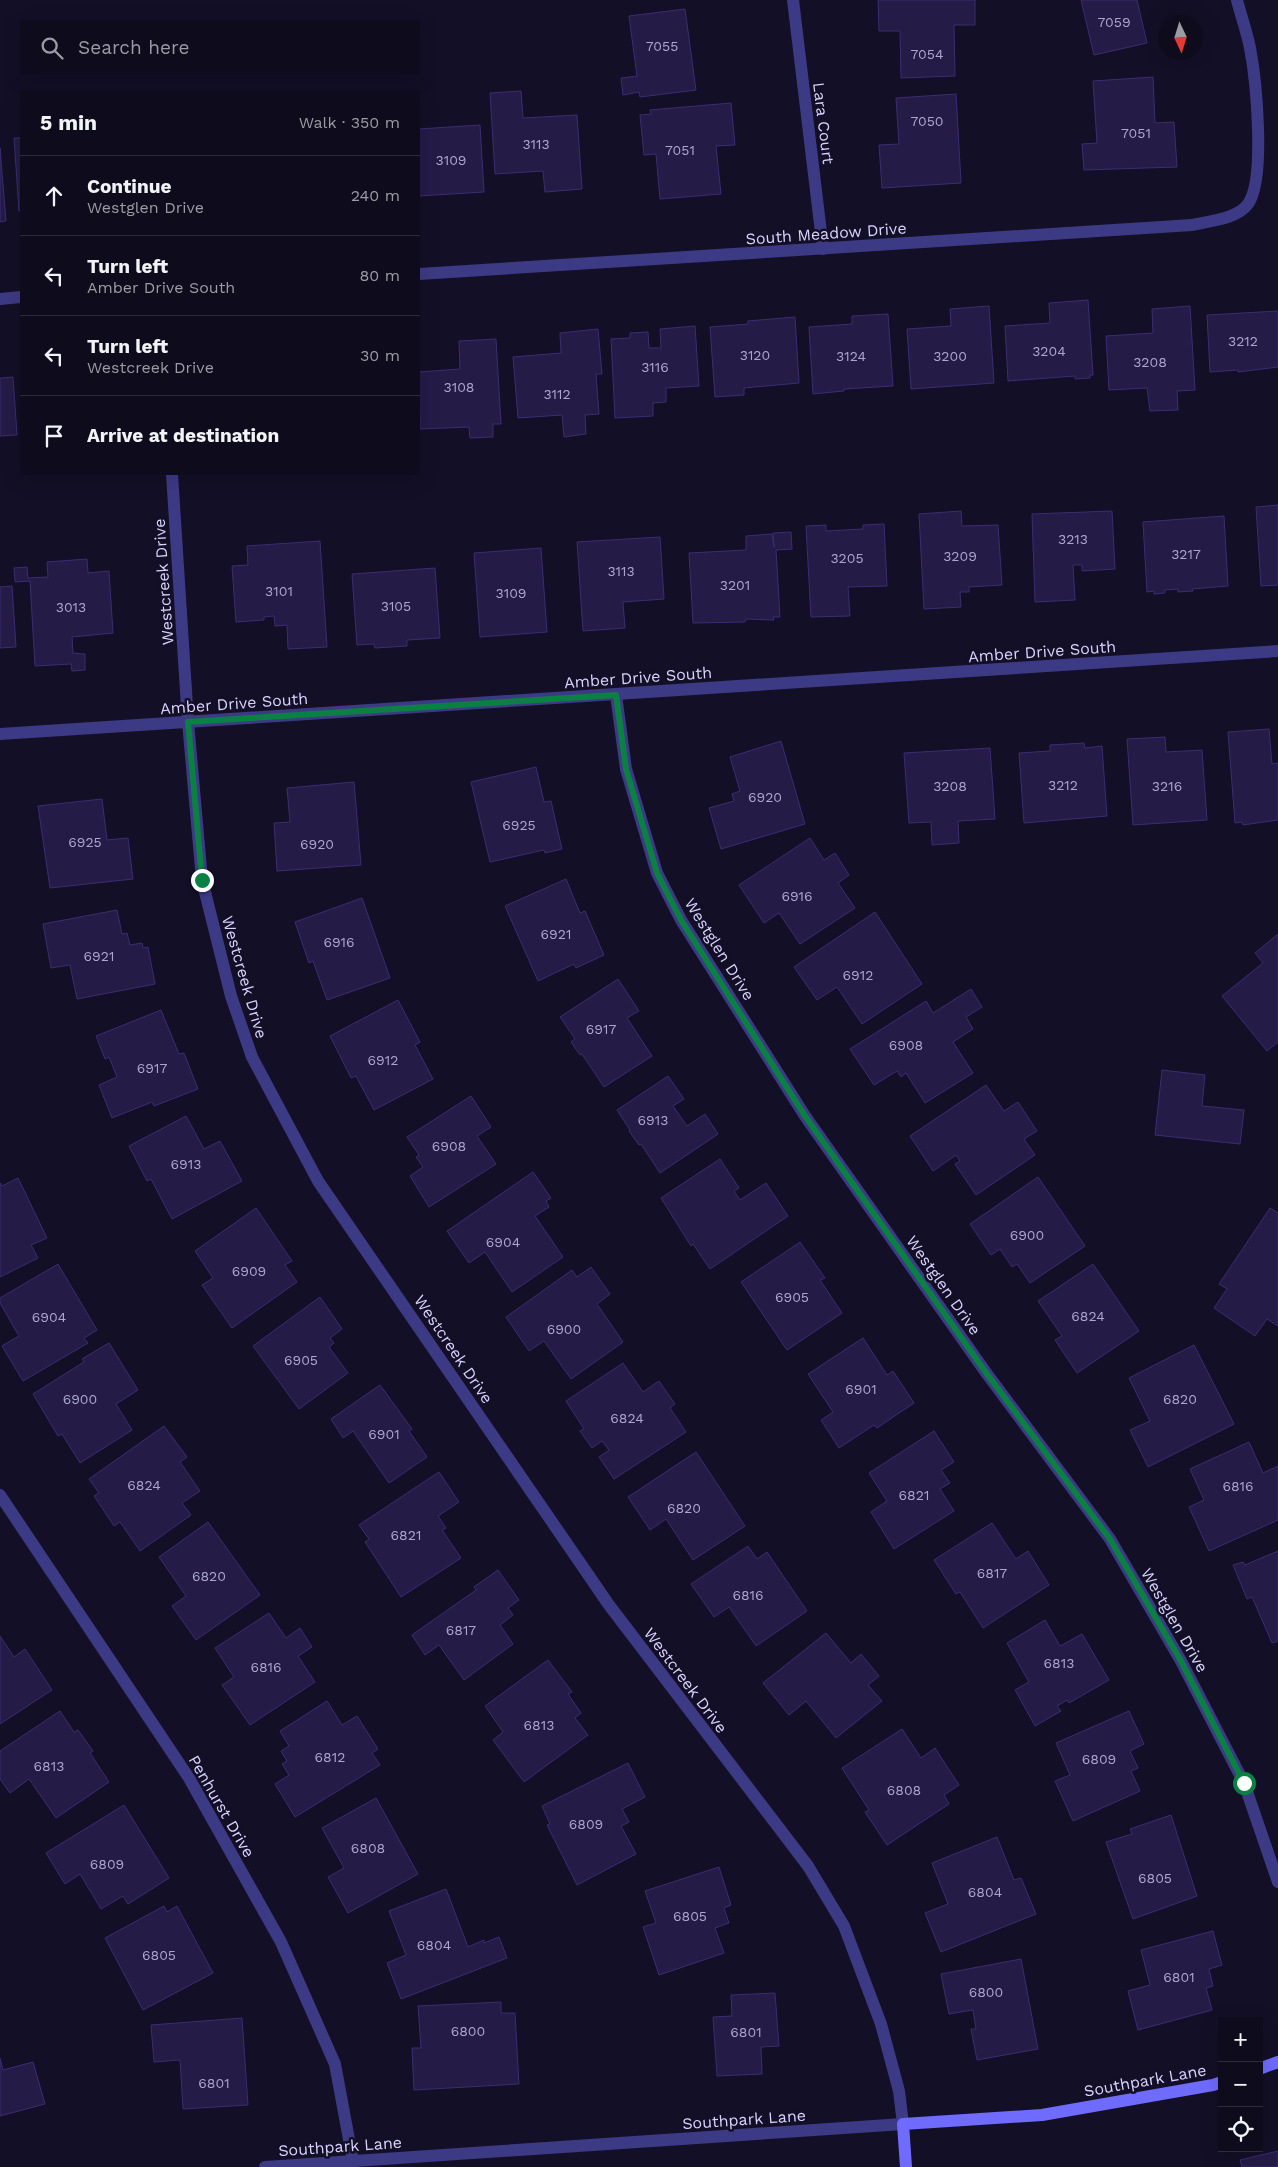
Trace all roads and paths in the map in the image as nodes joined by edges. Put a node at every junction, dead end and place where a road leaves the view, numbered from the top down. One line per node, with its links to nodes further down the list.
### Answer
1 (793, 0): 3 (street, Lara Court)
2 (1237, 0): 3 (street, South Meadow Drive)
3 (823, 249): 4 (street, South Meadow Drive)
4 (420, 274)
5 (20, 298): 6 (street)
6 (0, 299)
7 (172, 475): 10 (street, Westcreek Drive)
8 (1278, 651): 9 (street, Amber Drive South)
9 (616, 695): 10 (street, Amber Drive South); 13 (street, Westglen Drive)
10 (188, 722): 11 (street, Amber Drive South); 17 (street, Westcreek Drive)
11 (0, 734)
12 (0, 1496): 18 (street, Penhurst Drive)
13 (1278, 1882)
14 (1278, 2062): 15 (street)
15 (1263, 2067)
16 (1218, 2083): 17 (street, Southpark Lane)
17 (903, 2124): 18 (street, Southpark Lane); 20 (street, Westcreek Drive)
18 (353, 2162): 19 (street, Southpark Lane)
19 (265, 2167)
20 (906, 2167)

